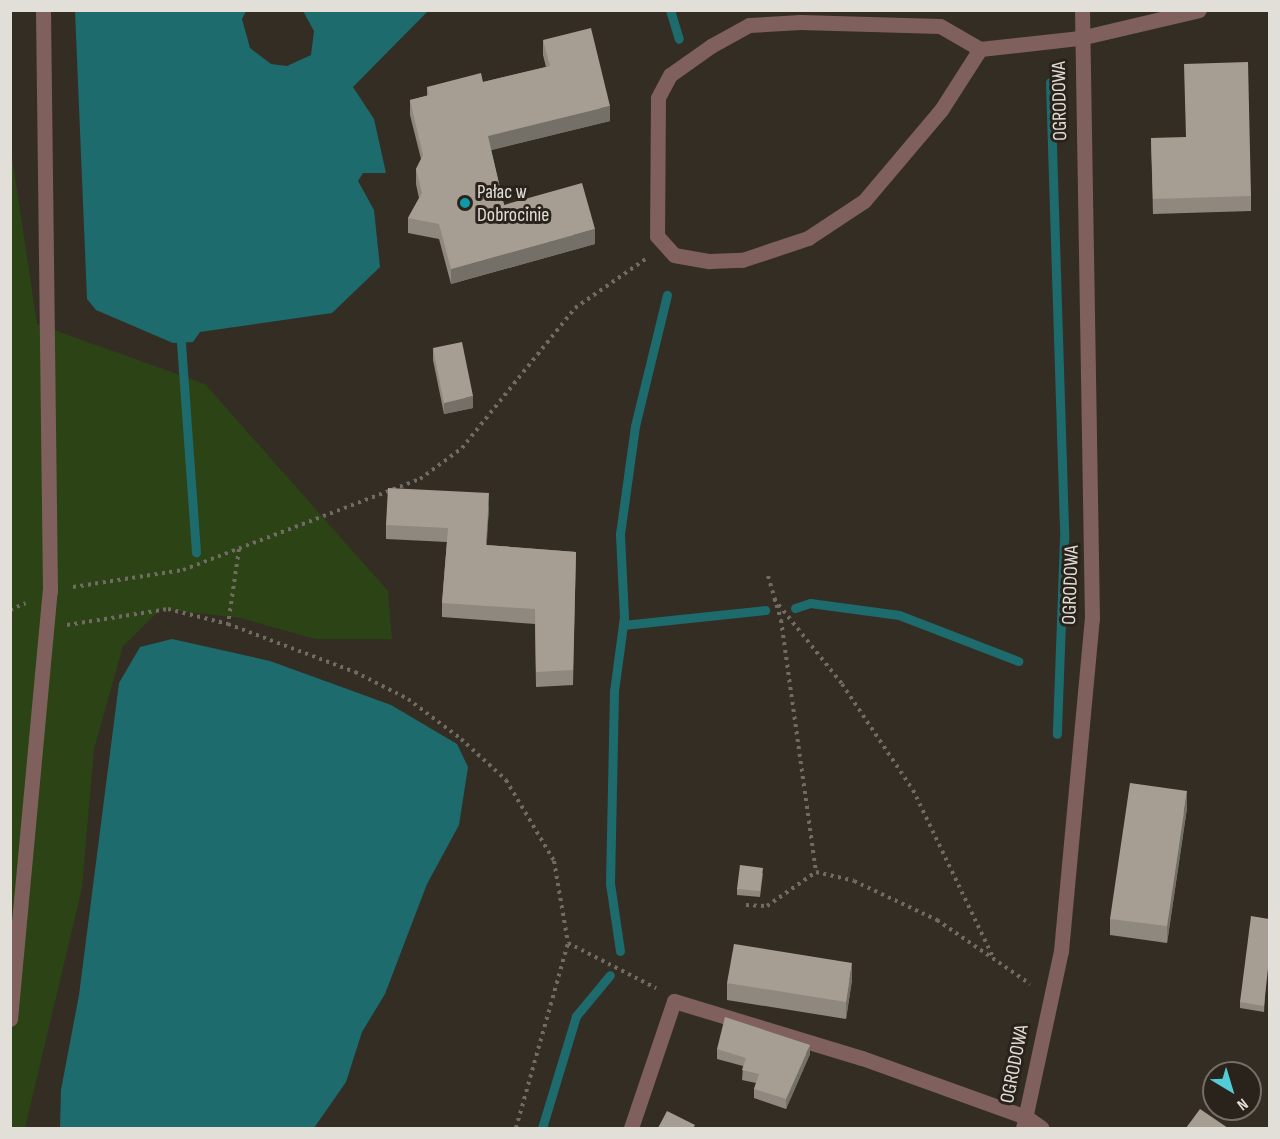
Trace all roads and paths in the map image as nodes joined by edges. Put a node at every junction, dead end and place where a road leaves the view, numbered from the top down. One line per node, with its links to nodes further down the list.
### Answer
1 (44, 10): 9 (street)
2 (1082, 10): 4 (street, OGRODOWA)
3 (1199, 10): 4 (street)
4 (1080, 38): 5 (street); 18 (street, OGRODOWA)
5 (980, 49): 6 (street); 6 (street)
6 (664, 247): 7 (path)
7 (239, 549): 9 (path); 12 (path)
8 (768, 576): 10 (path)
9 (50, 591): 11 (path); 13 (street)
10 (774, 599): 14 (path); 17 (path)
11 (10, 610)
12 (228, 624): 13 (path); 16 (path)
13 (45, 628): 20 (street)
14 (816, 872): 15 (path); 17 (path)
15 (746, 905)
16 (568, 943): 19 (path); 22 (path)
17 (992, 955): 18 (path)
18 (1050, 999): 21 (street, OGRODOWA)
19 (674, 1001): 21 (street); 23 (street)
20 (10, 1019)
21 (1025, 1123): 24 (street)
22 (516, 1128)
23 (631, 1128)
24 (1042, 1128)

